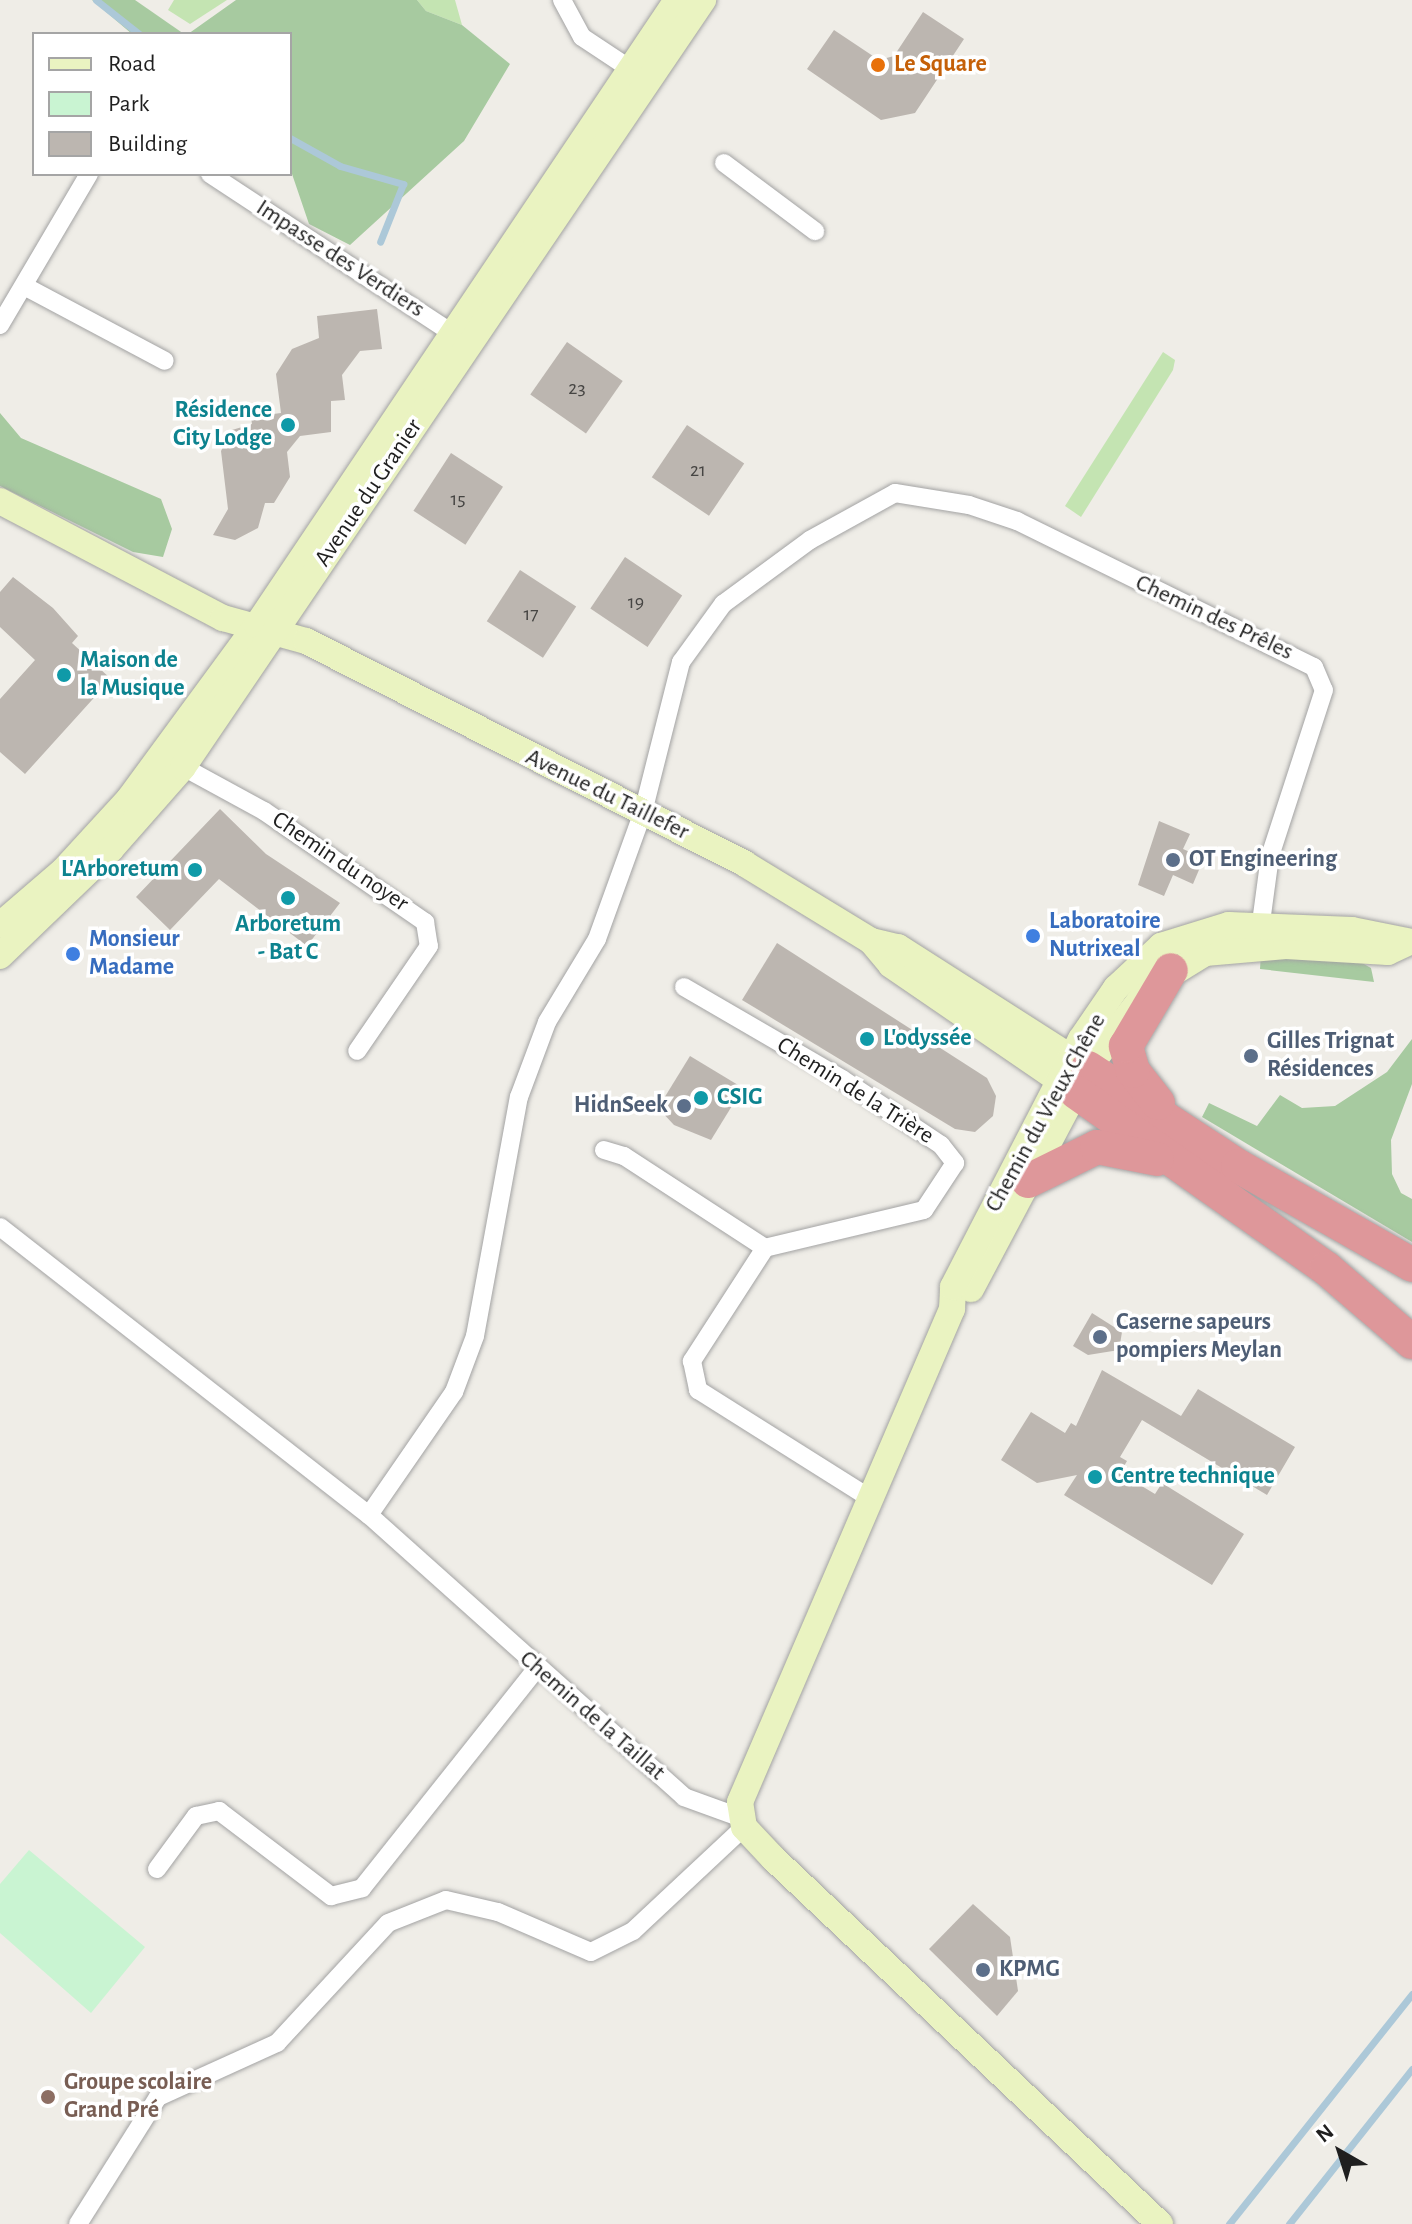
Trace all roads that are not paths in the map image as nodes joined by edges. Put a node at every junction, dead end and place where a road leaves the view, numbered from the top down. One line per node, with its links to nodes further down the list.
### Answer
1 (562, 0): 4 (street)
2 (677, 0): 4 (street, Avenue du Granier)
3 (703, 0): 4 (street, Avenue du Granier)
4 (641, 76): 11 (street, Avenue du Granier)
5 (724, 163): 8 (street)
6 (88, 176): 9 (street)
7 (213, 176): 11 (street, Impasse des Verdiers)
8 (815, 231)
9 (26, 287): 10 (street); 12 (street)
10 (0, 325)
11 (460, 338): 14 (street, Avenue du Granier)
12 (165, 361)
13 (0, 501): 14 (street, Avenue du Taillefer)
14 (266, 629): 15 (street, Avenue du Granier); 16 (street, Avenue du Taillefer)
15 (172, 761): 18 (street, Avenue du Granier); 20 (street, Avenue du Granier); 23 (street, Chemin du noyer)
16 (643, 812): 17 (street, Chemin des Prêles); 24 (street, Avenue du Taillefer); 35 (street, Chemin des Prêles)
17 (1261, 923): 19 (street, Chemin du Vieux Chêne); 24 (street, Chemin du Vieux Chêne)
18 (0, 925)
19 (1411, 942): 21 (street, Chemin du Vieux Chêne)
20 (0, 956)
21 (1171, 970): 24 (street, Chemin du Vieux Chêne); 25 (highway)
22 (684, 987): 30 (street, Chemin de la Trière)
23 (357, 1051)
24 (1074, 1075): 25 (highway); 27 (highway); 28 (street, Chemin du Vieux Chêne); 32 (street, Chemin du Vieux Chêne)
25 (1180, 1127): 31 (highway)
26 (604, 1150): 30 (street)
27 (1180, 1167): 28 (highway); 33 (highway)
28 (1028, 1181): 32 (street, Chemin du Vieux Chêne)
29 (0, 1227): 35 (street, Chemin de la Taillat)
30 (765, 1248): 34 (street)
31 (1412, 1265)
32 (952, 1309): 34 (street, Chemin du Vieux Chêne)
33 (1412, 1342)
34 (868, 1497): 37 (street, Chemin du Vieux Chêne)
35 (369, 1515): 36 (street, Chemin de la Taillat)
36 (536, 1669): 37 (street, Chemin de la Taillat); 38 (street)
37 (742, 1822): 39 (street); 40 (street, Chemin de la Taillat)
38 (157, 1869)
39 (78, 2224)
40 (1160, 2224)

